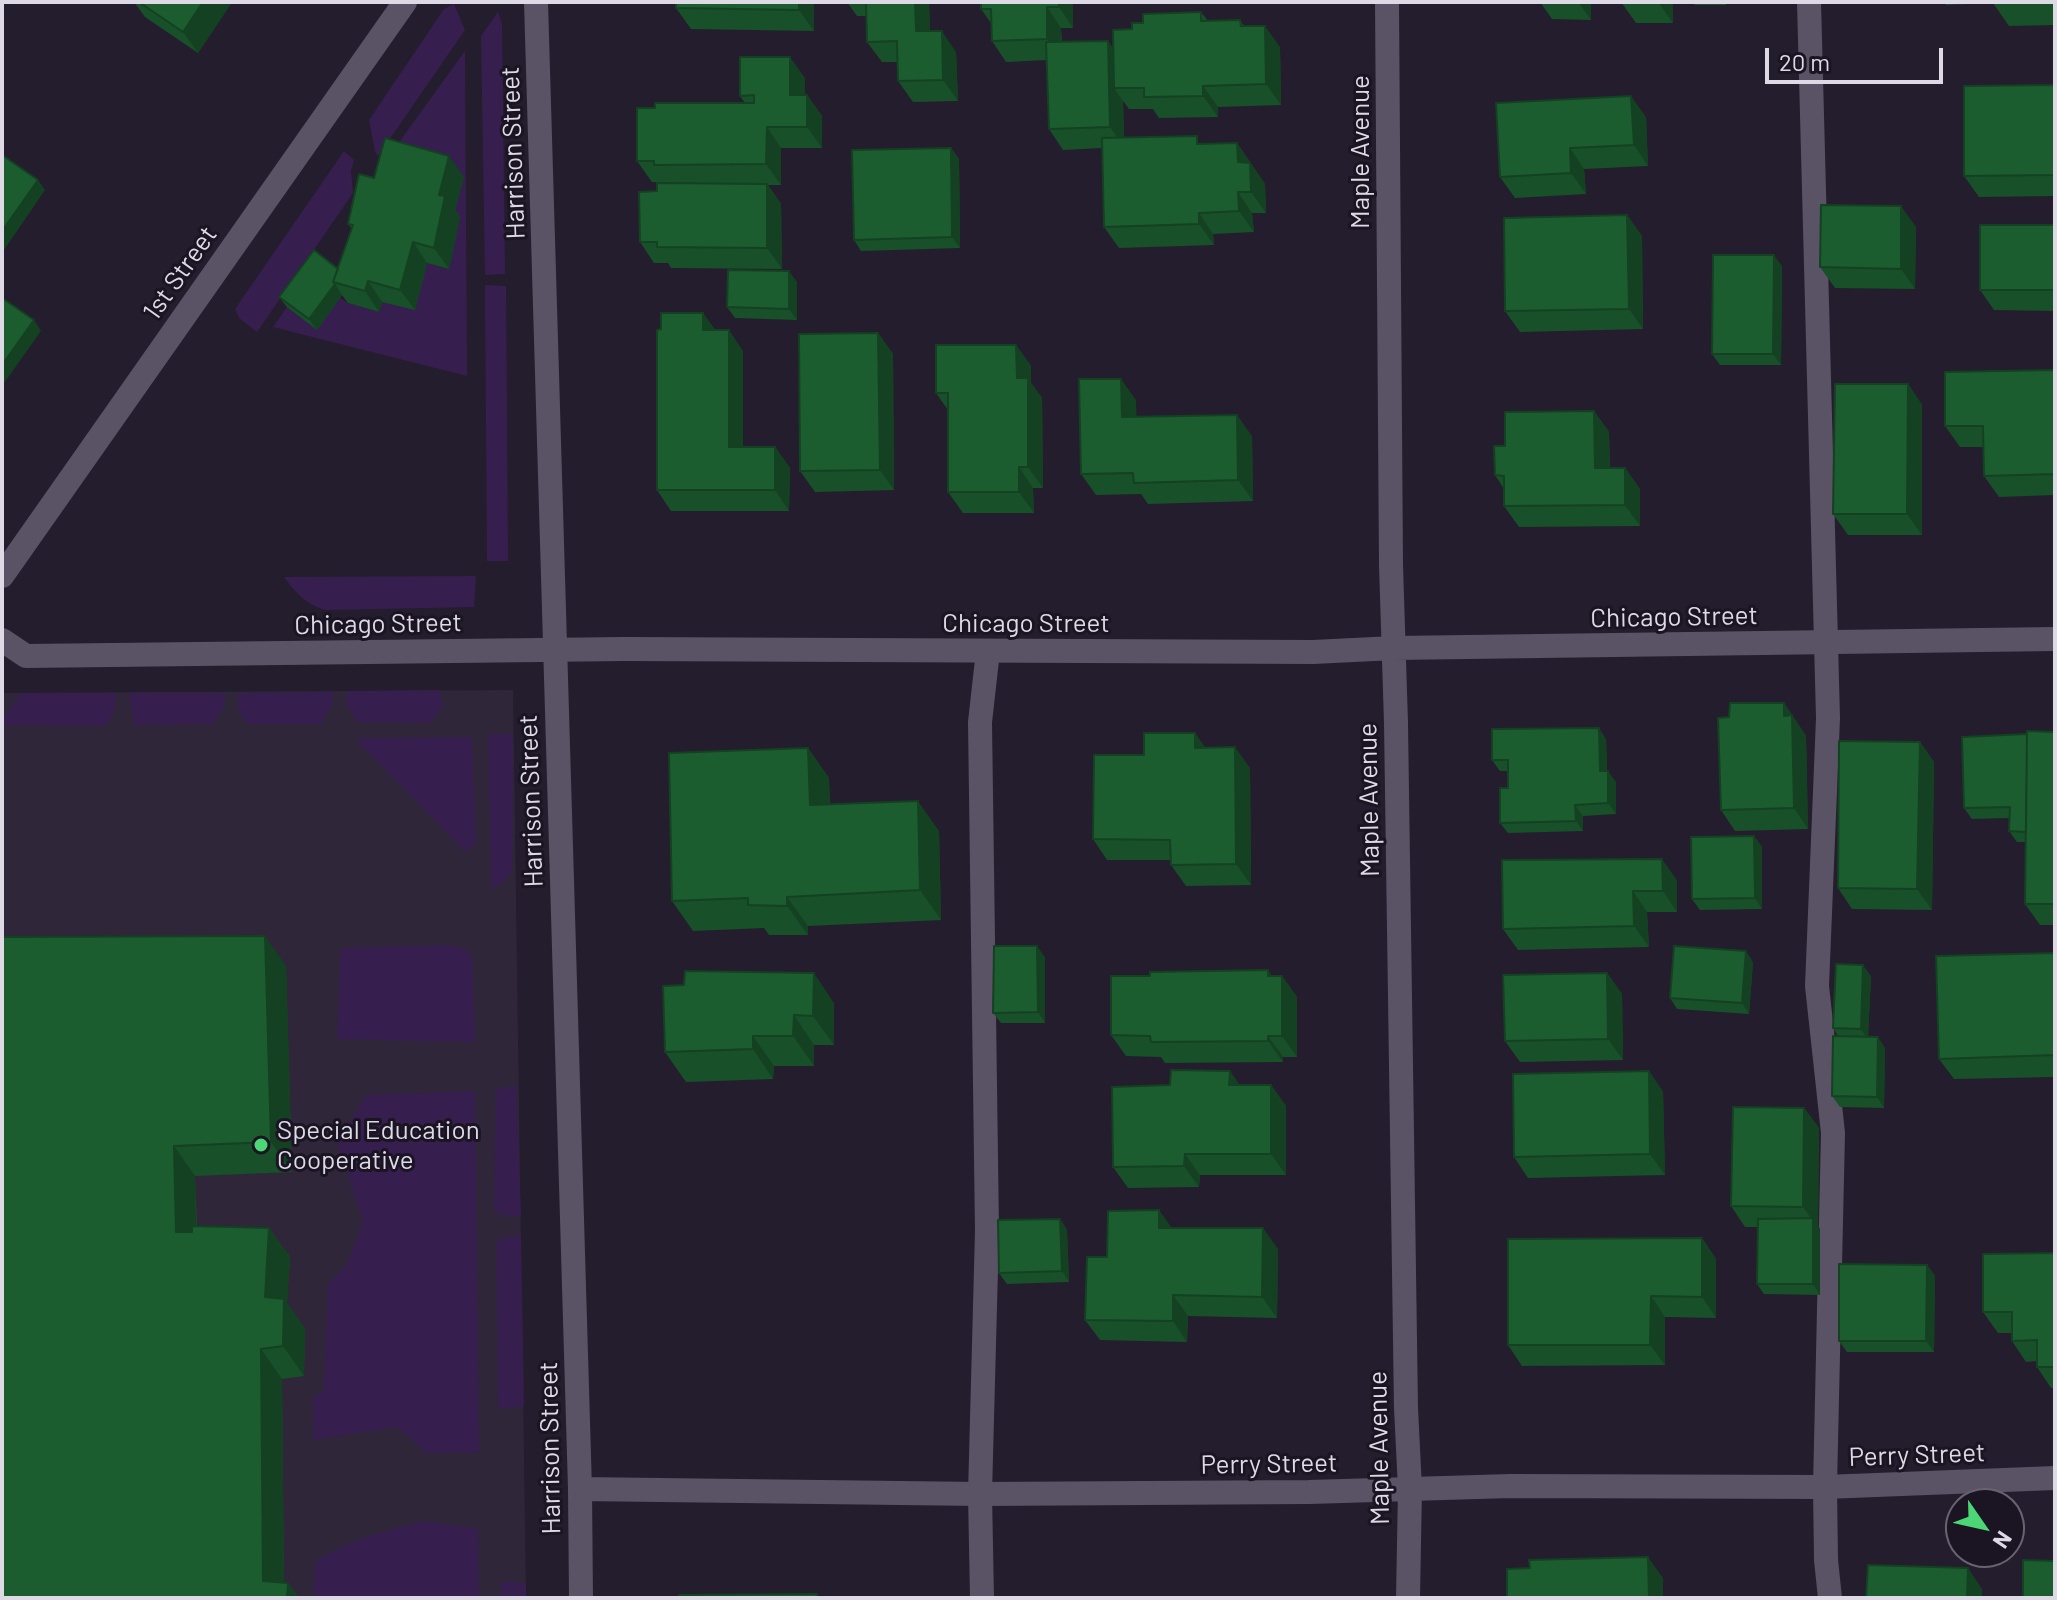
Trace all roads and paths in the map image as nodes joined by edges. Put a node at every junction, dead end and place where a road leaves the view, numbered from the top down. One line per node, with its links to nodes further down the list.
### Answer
1 (405, 2): 5 (street, 1st Street)
2 (536, 2): 10 (street, Harrison Street)
3 (1387, 2): 9 (street, Maple Avenue)
4 (1809, 2): 8 (street)
5 (2, 576)
6 (2055, 639): 8 (street, Chicago Street)
7 (2, 640): 10 (street, Chicago Street)
8 (1825, 643): 9 (street, Chicago Street); 13 (street)
9 (1394, 648): 11 (street, Chicago Street); 15 (street, Maple Avenue)
10 (555, 650): 11 (street, Chicago Street); 14 (street, Harrison Street)
11 (988, 651): 16 (street)
12 (2055, 1478): 13 (street, Perry Street)
13 (1825, 1487): 15 (street, Perry Street); 20 (street)
14 (580, 1489): 16 (street, Perry Street); 17 (street, Harrison Street)
15 (1410, 1489): 16 (street, Perry Street); 19 (street, Maple Avenue)
16 (980, 1494): 18 (street)
17 (581, 1598)
18 (982, 1598)
19 (1408, 1598)
20 (1830, 1598)

